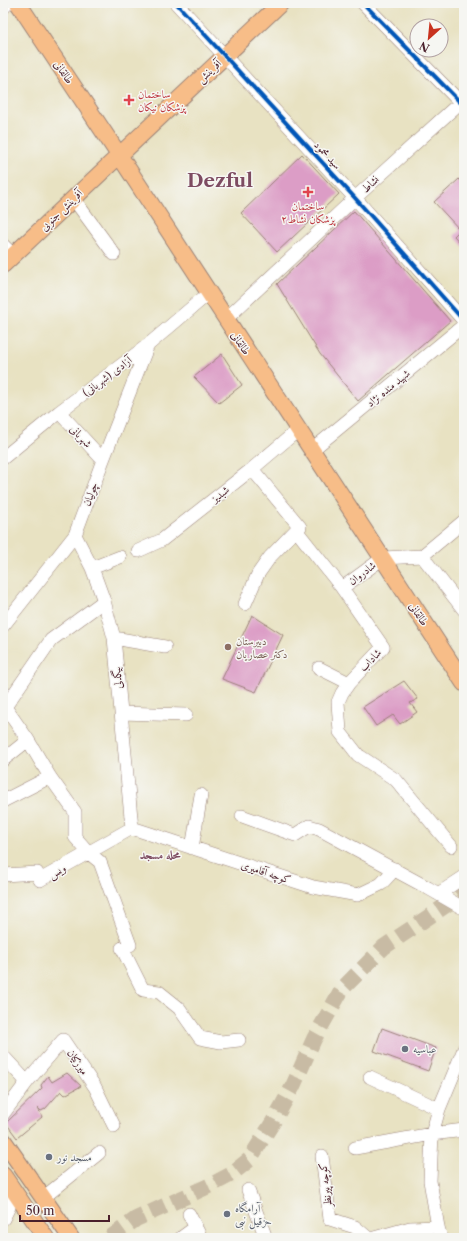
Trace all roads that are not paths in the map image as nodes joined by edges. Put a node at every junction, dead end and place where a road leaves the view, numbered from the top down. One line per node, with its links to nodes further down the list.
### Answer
1 (8, 3): 6 (street)
2 (18, 3): 9 (main road, طالقانی)
3 (176, 3): 7 (street, سید محمود)
4 (281, 3): 7 (main road, آفرینش)
5 (362, 3): 8 (street)
6 (3, 8)
7 (224, 56): 9 (main road, آفرینش); 11 (street, سید محمود)
8 (462, 101): 11 (street, نشاط)
9 (119, 155): 10 (main road, آفرینش جنوبی); 14 (main road, طالقانی)
10 (73, 198): 12 (street); 13 (main road, آفرینش جنوبی)
11 (355, 198): 15 (street, نشاط); 16 (street, سید محمود)
12 (114, 254)
13 (6, 255)
14 (209, 293): 15 (main road, طالقانی); 18 (street, آزادی (شهربانی))
15 (226, 319): 20 (main road, طالقانی)
16 (464, 321)
17 (464, 326): 21 (street, شهید منده نژاد)
18 (148, 345): 19 (street, آزادی (شهربانی)); 23 (street, چولیان)
19 (58, 412): 22 (street, آزادی (شهربانی)); 23 (street, شهربانی)
20 (298, 430): 21 (main road, طالقانی); 24 (street, شبدیز)
21 (312, 450): 31 (main road, طالقانی)
22 (3, 458)
23 (103, 460): 27 (street, چولیان)
24 (252, 469): 26 (street, شاداب); 28 (street, شبدیز)
25 (464, 521): 29 (street)
26 (296, 530): 33 (street, شاداب); 35 (street)
27 (75, 535): 32 (street, بیگدلی); 37 (street, چولیان)
28 (138, 551)
29 (422, 556): 31 (street); 36 (street)
30 (120, 557): 32 (street)
31 (383, 558): 33 (street, شادروان); 41 (main road, طالقانی)
32 (92, 568): 34 (street, بیگدلی)
33 (342, 588): 42 (street, شاداب)
34 (104, 601): 38 (street, بیگدلی); 45 (street)
35 (244, 604)
36 (464, 610)
37 (3, 626)
38 (114, 638): 39 (street); 43 (street, بیگدلی)
39 (165, 647)
40 (319, 668): 42 (street)
41 (464, 682)
42 (349, 683): 52 (street, شاداب)
43 (121, 713): 44 (street); 51 (street, بیگدلی)
44 (186, 715)
45 (28, 740): 46 (street); 47 (street)
46 (3, 760)
47 (50, 777): 49 (street); 54 (street)
48 (201, 795): 53 (street)
49 (3, 801)
50 (242, 816): 55 (street)
51 (132, 828): 53 (street, کوچه آقامیری); 54 (street)
52 (451, 846)
53 (192, 848): 55 (street, کوچه آقامیری)
54 (89, 853): 56 (street, ویس); 60 (street)
55 (395, 870): 58 (street)
56 (3, 875)
57 (464, 877): 58 (street)
58 (438, 894): 59 (street)
59 (463, 907)
60 (239, 1040)
61 (464, 1049): 65 (street)
62 (3, 1056): 64 (street)
63 (370, 1077): 65 (street)
64 (27, 1082): 66 (street, میرزکیان); 67 (street, میرزکیان)
65 (439, 1109): 69 (street)
66 (3, 1114)
67 (114, 1126)
68 (464, 1130): 69 (street)
69 (432, 1134): 71 (street); 81 (street)
70 (3, 1140): 77 (main road)
71 (355, 1148)
72 (99, 1153): 77 (street)
73 (322, 1156): 86 (street, کوچه پیرنظر)
74 (3, 1175): 75 (main road)
75 (12, 1188): 79 (street); 82 (main road)
76 (248, 1190): 85 (street)
77 (43, 1198): 83 (main road)
78 (189, 1214): 80 (street)
79 (3, 1219)
80 (198, 1232): 84 (street)
81 (440, 1232): 87 (street)
82 (46, 1238)
83 (71, 1238)
84 (181, 1238)
85 (266, 1238)
86 (368, 1238)
87 (374, 1238)

